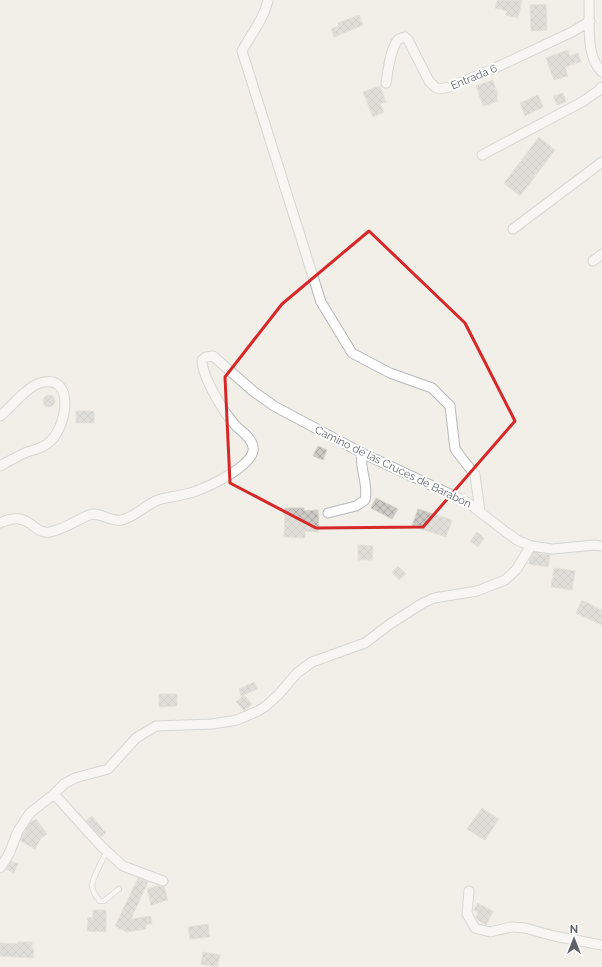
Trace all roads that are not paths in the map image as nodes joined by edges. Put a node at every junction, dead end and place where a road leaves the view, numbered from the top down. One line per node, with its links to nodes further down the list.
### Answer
1 (268, 0): 15 (street)
2 (589, 0): 3 (street)
3 (590, 21): 4 (street); 5 (street, Entrada 6)
4 (602, 72)
5 (386, 83)
6 (602, 87): 7 (street)
7 (482, 155)
8 (602, 162): 9 (street)
9 (513, 229)
10 (602, 254): 11 (street)
11 (593, 261)
12 (0, 416): 14 (street)
13 (362, 453): 15 (street, Camino de las Cruces de Barabón); 16 (street); 17 (street, Camino de las Cruces de Barabón)
14 (0, 466)
15 (480, 511): 18 (street, Camino de las Cruces de Barabón)
16 (328, 513)
17 (0, 524)
18 (531, 546): 19 (street, Camino de las Cruces de Barabón); 20 (street)
19 (602, 546)
20 (54, 794): 21 (street); 22 (street)
21 (107, 852): 23 (street); 24 (lane)
22 (0, 868)
23 (163, 882)
24 (118, 888)
25 (469, 891): 26 (street)
26 (602, 945)

